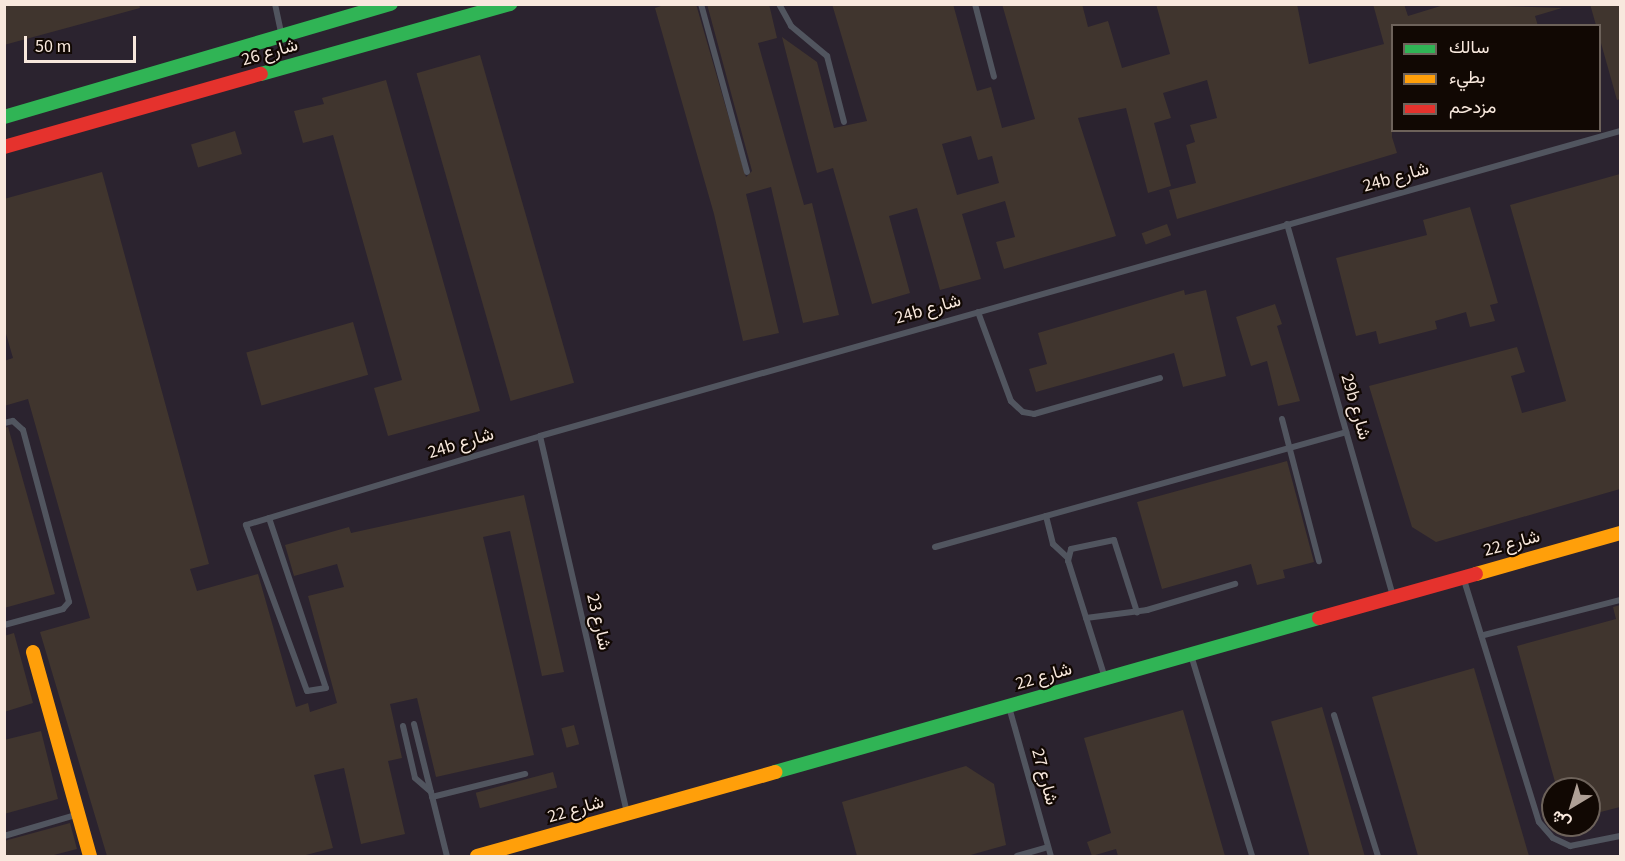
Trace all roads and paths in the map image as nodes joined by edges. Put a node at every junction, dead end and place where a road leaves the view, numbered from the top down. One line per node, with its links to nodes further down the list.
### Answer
1 (275, 4): 7 (lane)
2 (391, 4): 7 (street, شارع 26)
3 (510, 4): 12 (street, شارع 26)
4 (701, 4): 13 (lane)
5 (779, 4): 10 (lane)
6 (975, 4): 8 (lane)
7 (282, 36): 9 (street, شارع 26)
8 (994, 77)
9 (4, 117)
10 (844, 122)
11 (1620, 131): 14 (lane, 24b شارع)
12 (4, 147)
13 (747, 172)
14 (1287, 224): 15 (lane, 24b شارع); 19 (lane, 29b شارع)
15 (978, 312): 16 (lane); 20 (lane, 24b شارع)
16 (1160, 378)
17 (1282, 419): 21 (lane)
18 (4, 423): 34 (lane)
19 (1346, 432): 21 (lane); 30 (lane, 29b شارع)
20 (540, 436): 23 (lane, 24b شارع); 46 (lane, شارع 23)
21 (1290, 448): 22 (lane); 27 (lane)
22 (1047, 516): 25 (lane); 26 (lane)
23 (269, 518): 23 (lane, 24b شارع)
24 (1620, 533): 28 (street, شارع 22)
25 (935, 547)
26 (1068, 557): 32 (lane); 33 (lane)
27 (1319, 561)
28 (1462, 577): 30 (street, شارع 22); 35 (lane)
29 (1235, 584): 32 (lane)
30 (1393, 598): 37 (street, شارع 22)
31 (1620, 600): 35 (lane)
32 (1137, 612): 33 (lane)
33 (1086, 618): 38 (lane)
34 (4, 625)
35 (1484, 635): 50 (lane)
36 (33, 652): 45 (street)
37 (1190, 655): 38 (street, شارع 22); 56 (lane)
38 (1105, 679): 39 (street, شارع 22)
39 (1009, 706): 46 (street, شارع 22); 49 (lane, شارع 27)
40 (1334, 715): 57 (lane)
41 (414, 724): 44 (lane)
42 (404, 726): 44 (lane)
43 (525, 774): 44 (lane)
44 (432, 795): 52 (lane)
45 (78, 814): 47 (lane); 51 (street)
46 (627, 814): 53 (street, شارع 22)
47 (4, 836)
48 (1620, 836): 50 (lane)
49 (1048, 847): 54 (lane); 55 (lane, شارع 27)
50 (1580, 848): 58 (lane)
51 (90, 856)
52 (447, 856)
53 (477, 856)
54 (1017, 856)
55 (1051, 856)
56 (1252, 856)
57 (1378, 856)
58 (1582, 856)

